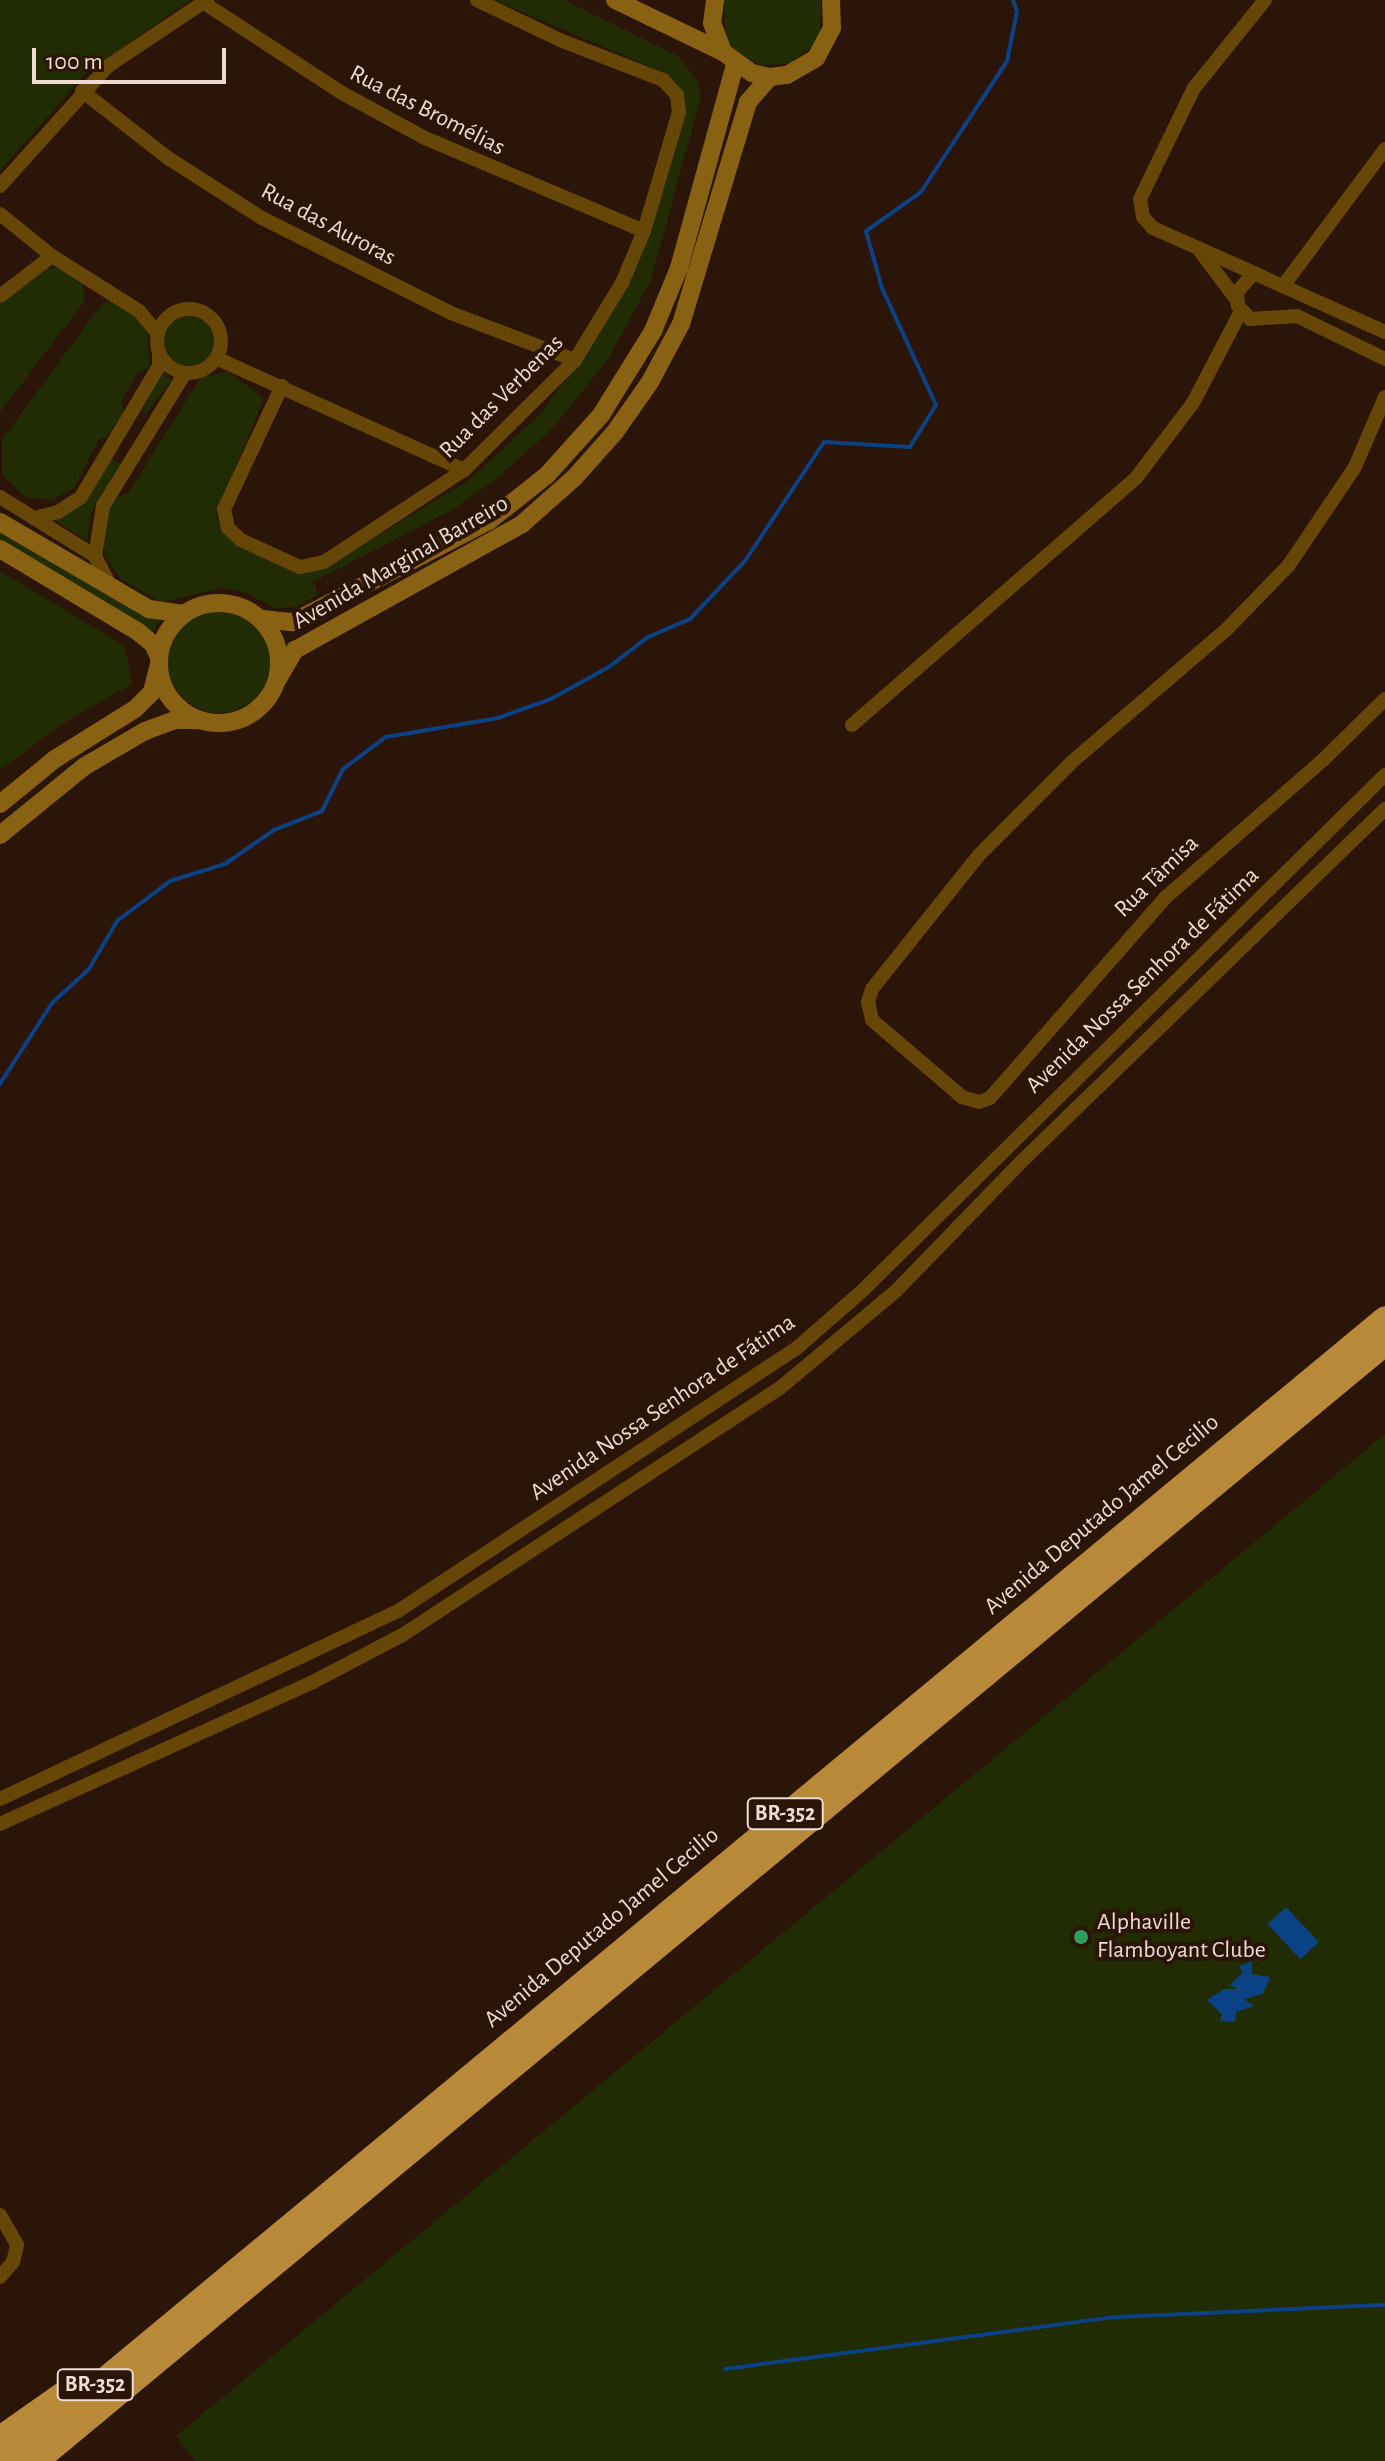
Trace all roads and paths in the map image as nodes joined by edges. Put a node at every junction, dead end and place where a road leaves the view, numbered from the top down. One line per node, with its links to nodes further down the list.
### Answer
1 (477, 0): 13 (street, Rua das Verbenas)
2 (715, 0): 7 (street)
3 (831, 0): 8 (street)
4 (1265, 0): 14 (street)
5 (621, 1): 7 (street)
6 (206, 2): 9 (street); 13 (street, Rua das Bromélias)
7 (729, 58): 8 (street); 44 (street, Avenida Marginal Barreiro)
8 (770, 77): 46 (street, Avenida Marginal Barreiro)
9 (82, 91): 11 (street); 27 (street, Rua das Auroras)
10 (1385, 149): 17 (street)
11 (0, 186)
12 (0, 214): 15 (street)
13 (644, 231): 27 (street, Rua das Verbenas)
14 (1200, 251): 16 (street); 19 (street)
15 (52, 256): 18 (street); 20 (street)
16 (1254, 273): 17 (street); 19 (street)
17 (1283, 286): 22 (street)
18 (0, 296)
19 (1238, 305): 26 (street); 49 (street)
20 (139, 311): 21 (street); 23 (street)
21 (172, 314): 23 (street); 25 (street)
22 (1385, 332)
23 (158, 334): 24 (street)
24 (159, 352): 28 (street); 31 (street)
25 (216, 358): 28 (street); 29 (street)
26 (1385, 359)
27 (575, 360): 36 (street, Rua das Verbenas)
28 (185, 373): 33 (street)
29 (282, 386): 36 (street); 36 (street, Rua das Verbenas)
30 (1385, 397): 32 (street)
31 (134, 411): 33 (street); 34 (street)
32 (1383, 413): 47 (street, Rua Tâmisa)
33 (153, 424): 35 (street)
34 (111, 452): 35 (street); 38 (street)
35 (130, 462): 41 (street)
36 (464, 470)
37 (0, 497): 38 (street)
38 (34, 518): 41 (street)
39 (0, 522): 42 (street)
40 (0, 549): 45 (street)
41 (95, 556): 42 (street)
42 (110, 586): 43 (street)
43 (184, 614): 44 (street); 45 (street)
44 (262, 619): 46 (street)
45 (159, 661): 48 (street); 51 (street)
46 (278, 679): 48 (street)
47 (1385, 699)
48 (198, 720): 53 (street)
49 (852, 725)
50 (1385, 775): 56 (street, Avenida Nossa Senhora de Fátima)
51 (0, 804)
52 (1385, 809): 57 (street, Avenida Nossa Senhora de Fátima)
53 (0, 835)
54 (1385, 1318): 62 (highway, Avenida Deputado Jamel Cecilio / BR-352)
55 (1385, 1344): 62 (highway, Avenida Deputado Jamel Cecilio / BR-352)
56 (187, 1713): 57 (street); 58 (street, Avenida Nossa Senhora de Fátima)
57 (197, 1733): 59 (street, Avenida Nossa Senhora de Fátima)
58 (0, 1799)
59 (0, 1824)
60 (0, 2215): 61 (street)
61 (0, 2277)
62 (191, 2318): 63 (highway); 64 (highway, Avenida Deputado Jamel Cecilio / BR-352); 65 (highway, Avenida Deputado Jamel Cecilio / BR-352); 66 (highway)
63 (0, 2438)
64 (6, 2461)
65 (37, 2461)
66 (63, 2461)

